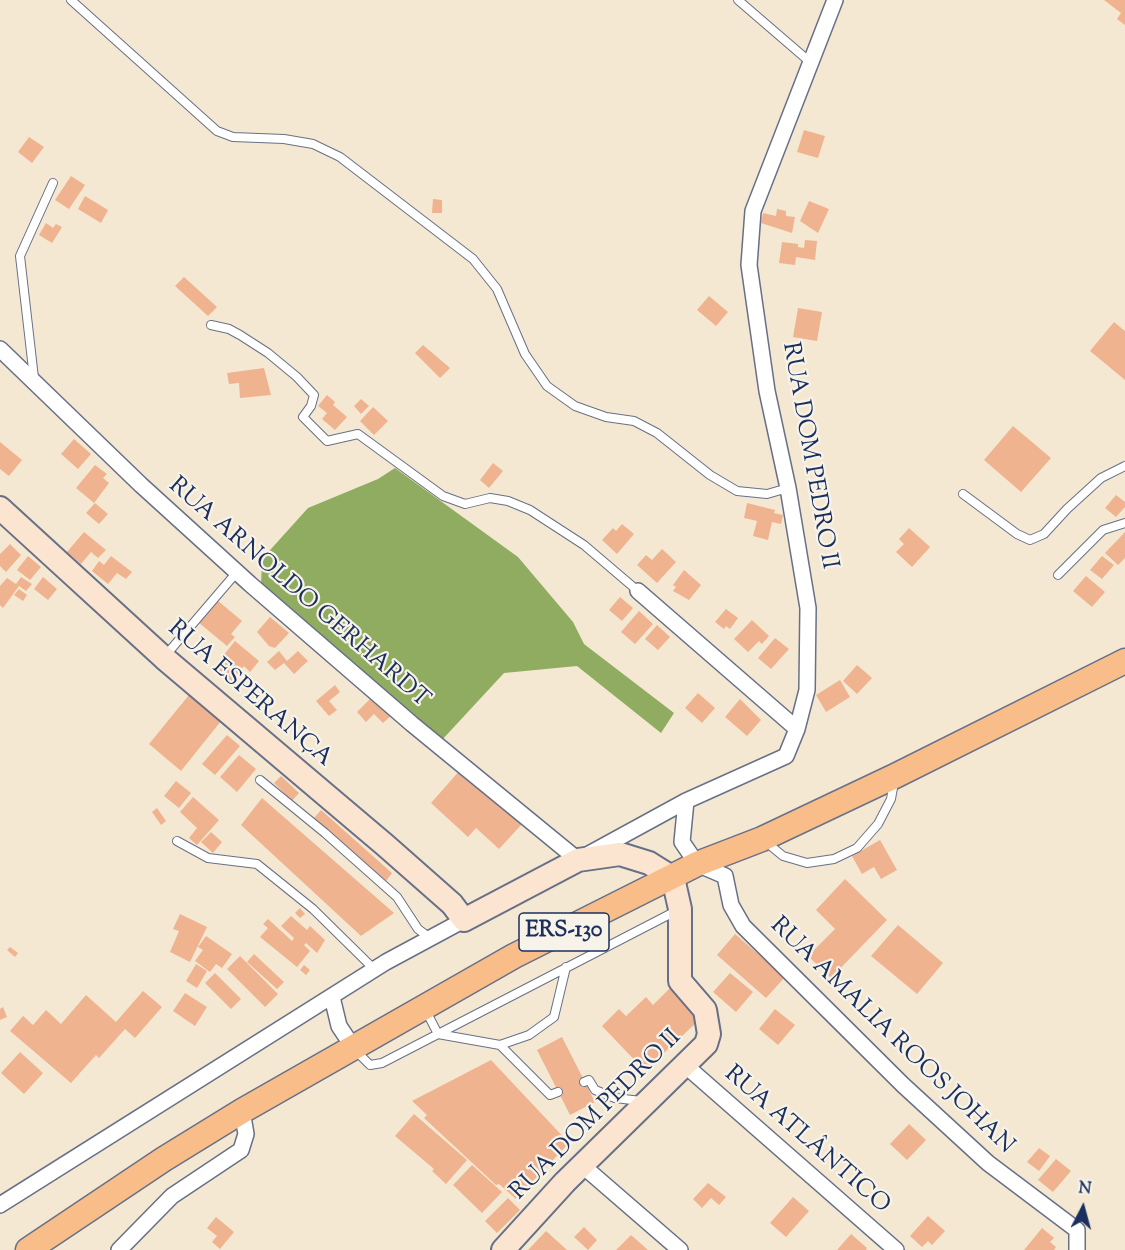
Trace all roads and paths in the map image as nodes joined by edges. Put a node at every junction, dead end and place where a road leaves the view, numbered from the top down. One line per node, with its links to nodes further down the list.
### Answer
1 (71, 0): 10 (lane)
2 (738, 0): 4 (lane)
3 (835, 0): 4 (street, RUA DOM PEDRO II)
4 (810, 62): 10 (street, RUA DOM PEDRO II)
5 (53, 183): 8 (lane)
6 (211, 325): 16 (lane)
7 (0, 349): 8 (street, RUA ARNOLDO GERHARDT)
8 (34, 383): 14 (street, RUA ARNOLDO GERHARDT)
9 (1125, 466): 11 (lane)
10 (788, 488): 19 (street, RUA DOM PEDRO II)
11 (963, 494)
12 (0, 508): 17 (street, RUA ESPERANÇA)
13 (1125, 523): 15 (lane)
14 (237, 572): 17 (lane); 25 (street, RUA ARNOLDO GERHARDT)
15 (1058, 575)
16 (638, 591): 19 (street)
17 (164, 658): 29 (street, RUA ESPERANÇA)
18 (1125, 661): 20 (main road, ERS-130)
19 (797, 729): 22 (street, RUA DOM PEDRO II)
20 (895, 776): 23 (main road, ERS-130); 23 (lane)
21 (260, 780): 30 (lane)
22 (686, 801): 25 (street, RUA DOM PEDRO II); 26 (street)
23 (762, 839): 26 (main road, ERS-130)
24 (177, 842): 32 (lane)
25 (578, 861): 27 (street); 29 (street)
26 (697, 864): 27 (main road, ERS-130); 52 (street, RUA AMALIA ROOS JOHAN)
27 (673, 878): 28 (street, RUA DOM PEDRO II); 34 (main road, ERS-130)
28 (680, 909): 31 (lane); 40 (street, RUA DOM PEDRO II)
29 (464, 920): 30 (street)
30 (430, 938): 32 (street)
31 (566, 967): 37 (lane); 38 (lane)
32 (375, 970): 33 (street)
33 (332, 997): 35 (street); 36 (street)
34 (423, 1007): 37 (lane); 39 (main road, ERS-130)
35 (302, 1016): 36 (street); 46 (street)
36 (339, 1026): 39 (street)
37 (438, 1034): 38 (lane); 39 (lane)
38 (500, 1045): 42 (lane)
39 (353, 1047): 44 (main road, ERS-130)
40 (686, 1066): 43 (street, RUA DOM PEDRO II); 51 (street, RUA ATLÂNTICO)
41 (584, 1082): 43 (lane)
42 (558, 1092)
43 (649, 1101): 45 (street, RUA DOM PEDRO II)
44 (242, 1111): 47 (main road, ERS-130); 48 (street)
45 (583, 1166): 49 (street, RUA DOM PEDRO II); 50 (street)
46 (0, 1206)
47 (28, 1250)
48 (119, 1250)
49 (503, 1250)
50 (680, 1250)
51 (896, 1250)
52 (1077, 1250)

